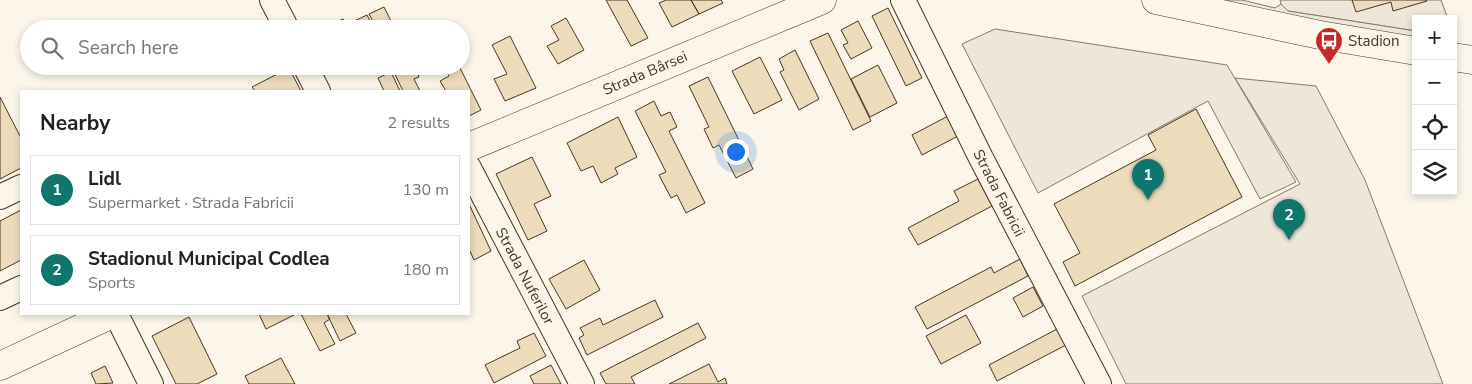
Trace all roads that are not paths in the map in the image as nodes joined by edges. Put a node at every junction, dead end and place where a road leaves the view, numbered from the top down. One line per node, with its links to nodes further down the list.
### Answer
1 (272, 0): 5 (street)
2 (822, 0): 11 (highway, Strada Bârsei)
3 (903, 0): 22 (street, Strada Fabricii)
4 (1163, 1): 6 (highway)
5 (282, 20)
6 (1412, 50)
7 (1457, 58): 8 (highway)
8 (1472, 60)
9 (310, 75): 10 (street)
10 (318, 90)
11 (470, 147)
12 (470, 170): 21 (street, Strada Nuferilor)
13 (20, 187): 14 (street)
14 (0, 197)
15 (20, 288): 16 (street)
16 (0, 298)
17 (110, 315): 19 (highway)
18 (116, 315): 20 (street)
19 (0, 366)
20 (151, 384)
21 (582, 384)
22 (1099, 384)

